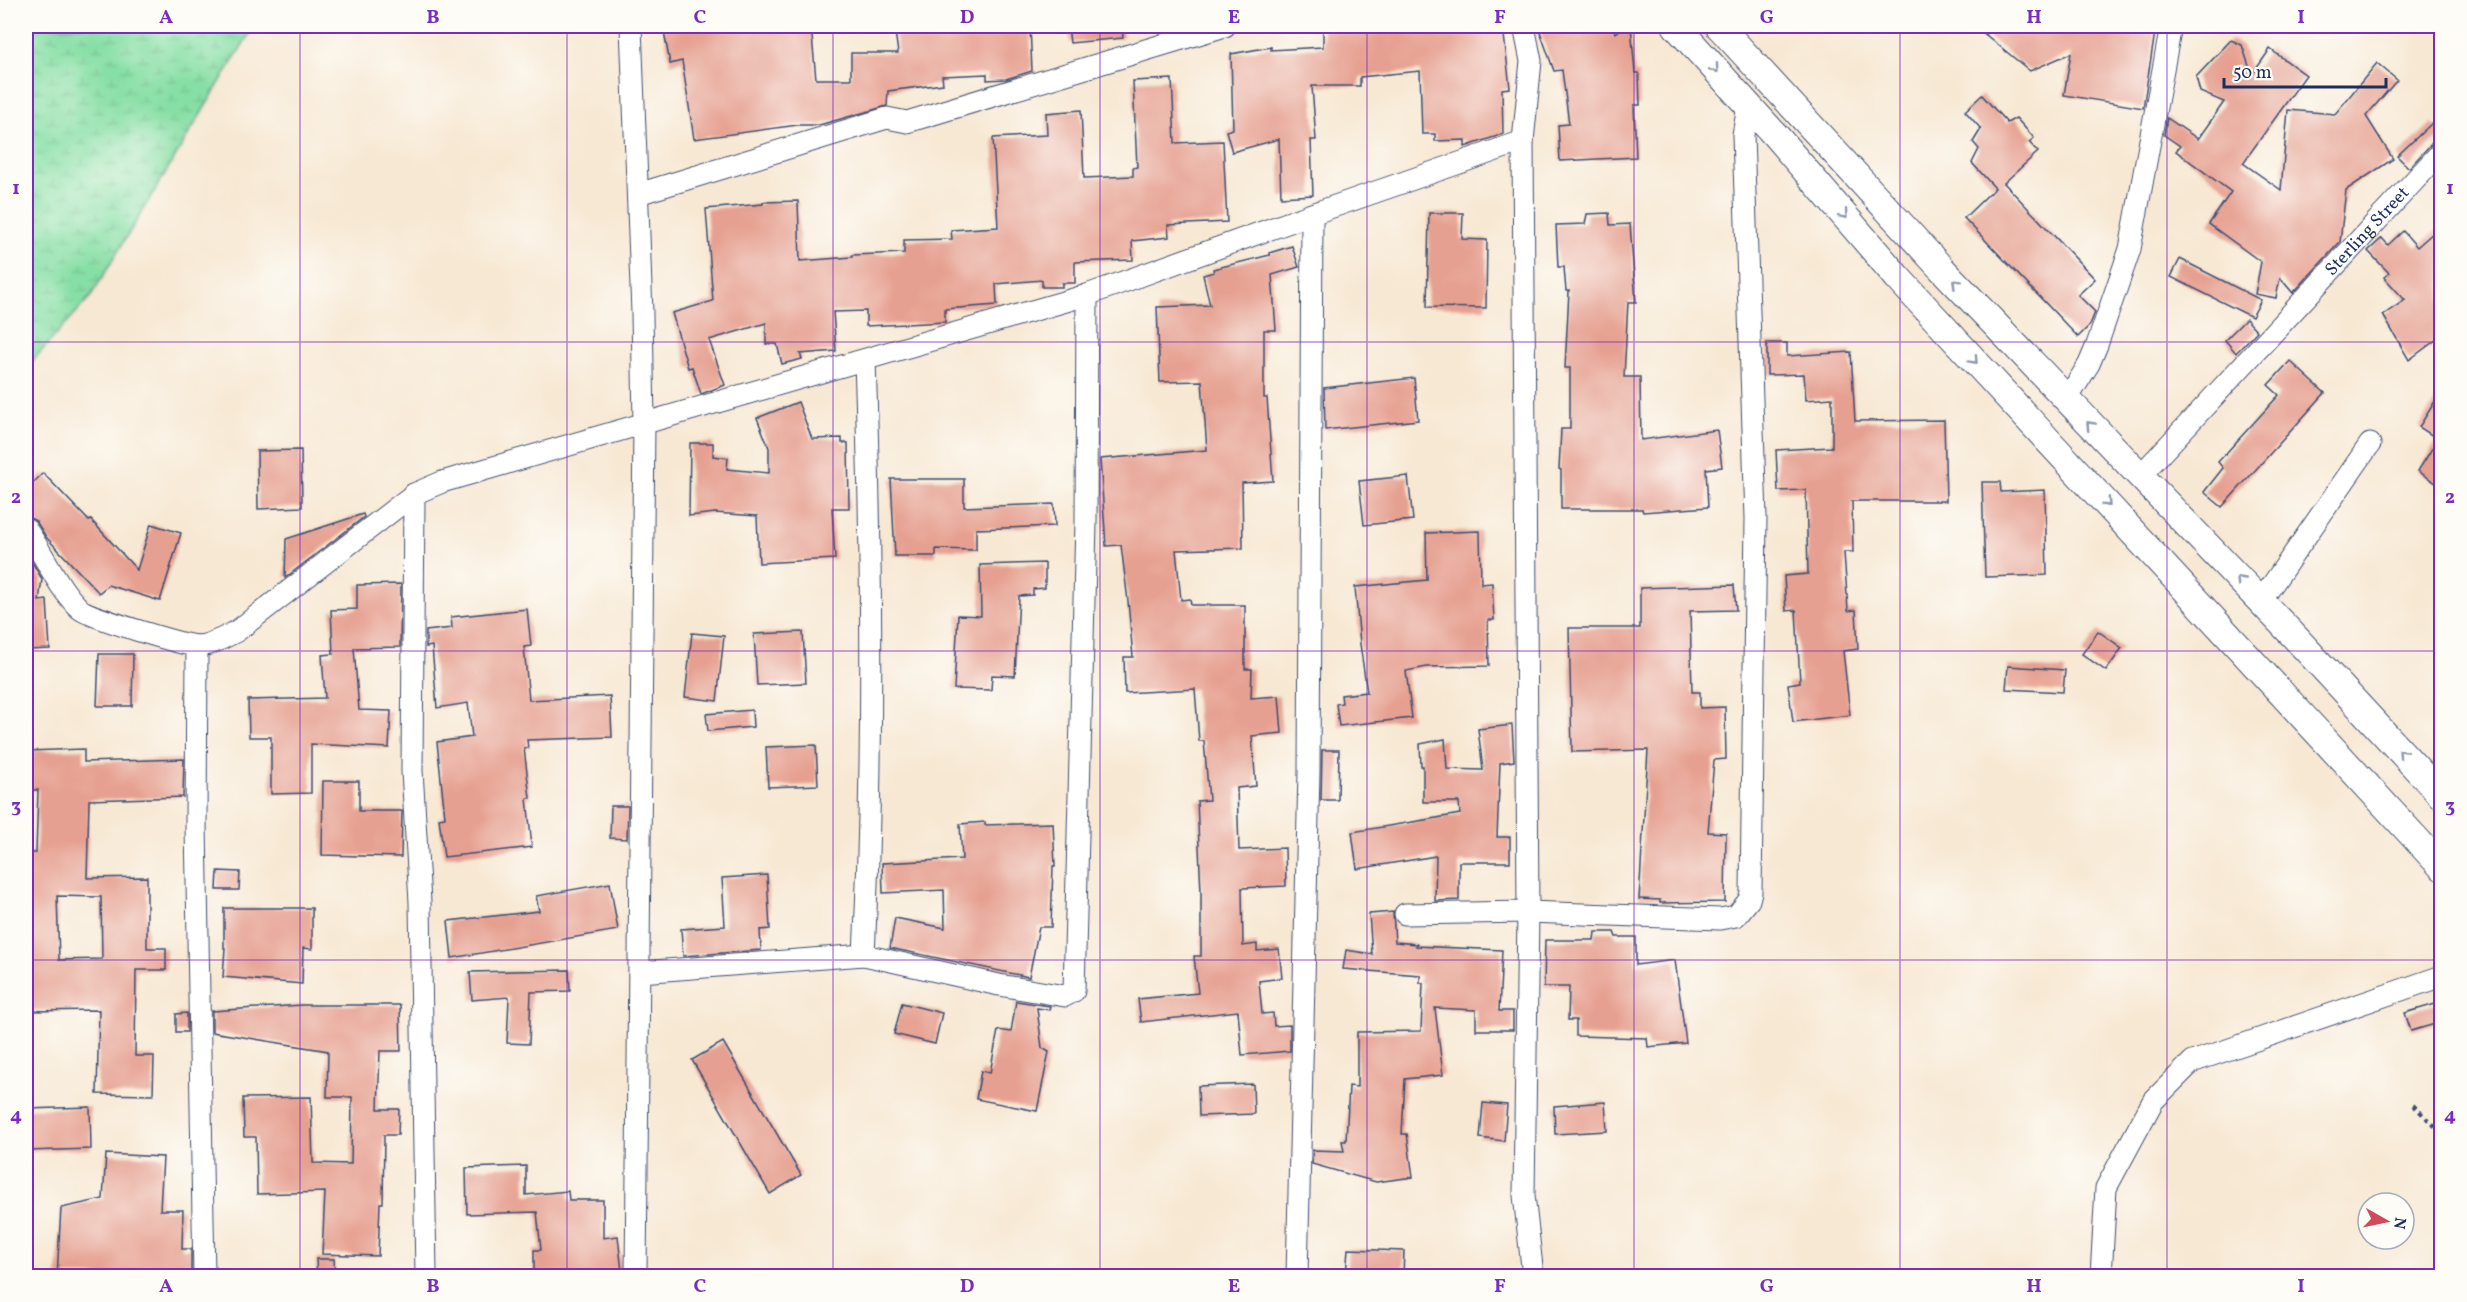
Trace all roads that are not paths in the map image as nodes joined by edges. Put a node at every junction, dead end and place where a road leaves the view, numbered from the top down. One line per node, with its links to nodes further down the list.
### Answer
1 (631, 26): 10 (street)
2 (1225, 26): 10 (street)
3 (1524, 26): 8 (street)
4 (1676, 26): 7 (main road, one-way to 7)
5 (1719, 26): 14 (main road, one-way to 5)
6 (2171, 26): 14 (street)
7 (1748, 106): 23 (main road, one-way to 23); 24 (street)
8 (1523, 141): 11 (street); 24 (street)
9 (2442, 151): 17 (street, Sterling Street)
10 (638, 194): 15 (street)
11 (1312, 214): 12 (street); 32 (street)
12 (1087, 296): 13 (street); 26 (street)
13 (865, 360): 15 (street); 26 (street)
14 (2067, 399): 17 (main road, one-way to 14)
15 (644, 423): 18 (street); 27 (street)
16 (2370, 444): 20 (street)
17 (2140, 476): 20 (main road, one-way to 17)
18 (414, 494): 21 (street); 30 (street)
19 (26, 529): 21 (street)
20 (2261, 601): 22 (main road, one-way to 20)
21 (197, 646): 29 (street)
22 (2442, 796)
23 (2442, 867)
24 (1528, 912): 25 (street); 33 (street)
25 (1405, 914)
26 (864, 955): 27 (street)
27 (640, 972): 31 (street)
28 (2442, 976): 34 (street)
29 (204, 1276)
30 (426, 1276)
31 (636, 1276)
32 (1297, 1276)
33 (1533, 1276)
34 (2100, 1276)

